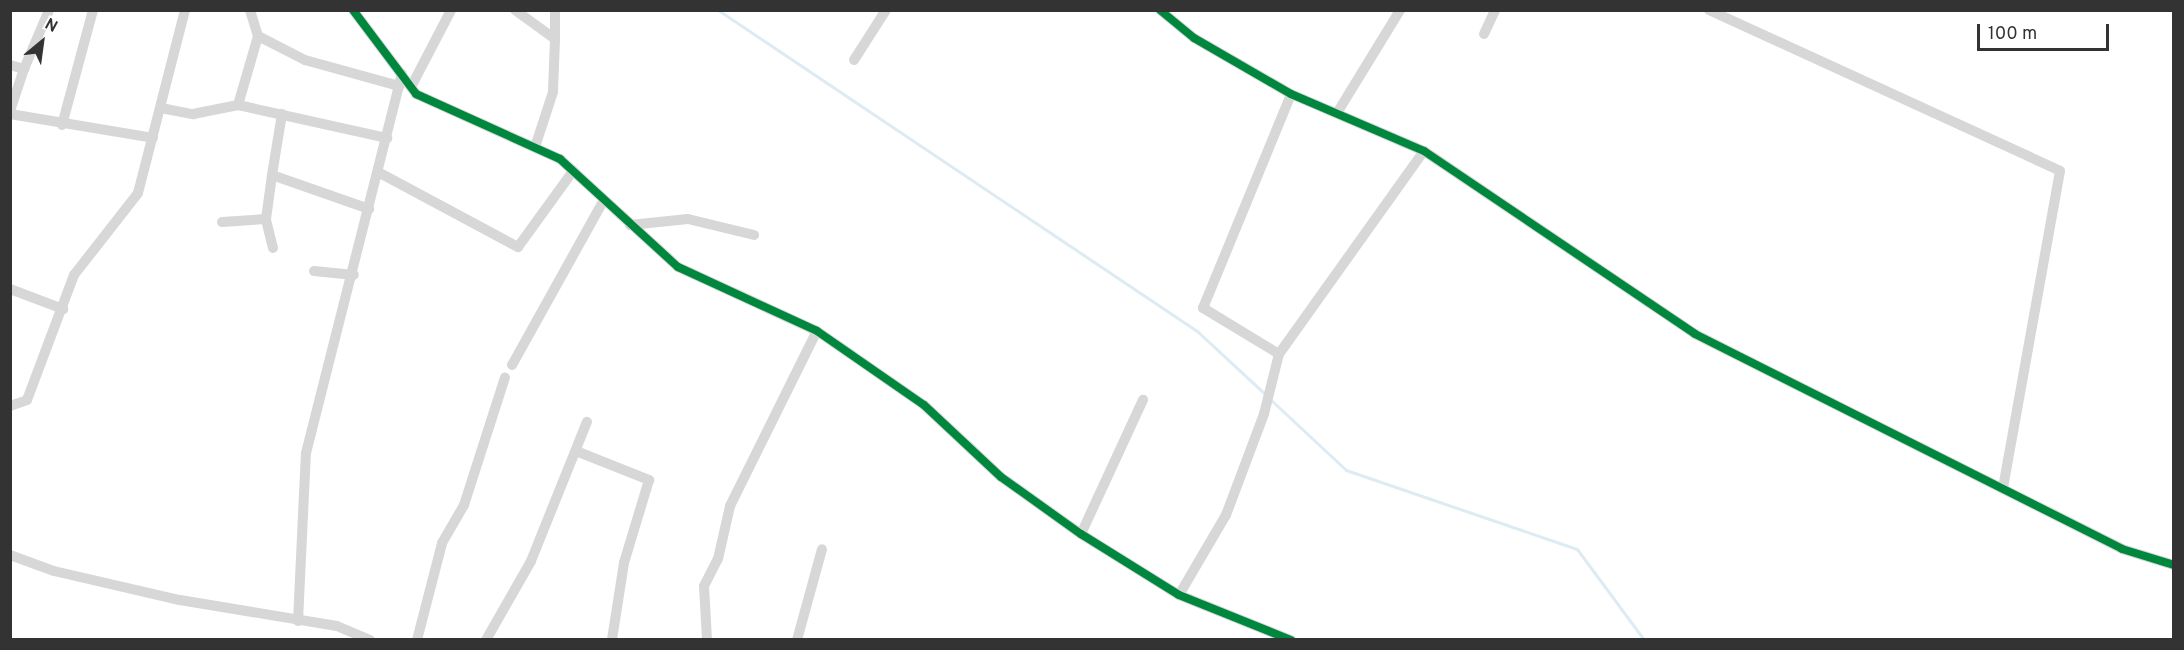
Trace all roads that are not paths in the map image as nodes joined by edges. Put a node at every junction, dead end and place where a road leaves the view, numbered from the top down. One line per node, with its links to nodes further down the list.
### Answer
1 (49, 10): 19 (street)
2 (93, 10): 29 (street)
3 (185, 10): 25 (street)
4 (250, 10): 15 (street)
5 (354, 10): 20 (street)
6 (451, 10): 22 (street)
7 (515, 10): 16 (street)
8 (555, 10): 16 (street)
9 (886, 10): 17 (street)
10 (1160, 10): 23 (street)
11 (1400, 10): 27 (street)
12 (1495, 10): 14 (street)
13 (1709, 10): 56 (street)
14 (1484, 34)
15 (258, 36): 21 (street); 24 (street)
16 (555, 39): 32 (street)
17 (854, 60)
18 (10, 65): 19 (street)
19 (24, 69): 26 (street)
20 (402, 74): 21 (street); 22 (street)
21 (399, 86): 31 (street)
22 (411, 87): 32 (street)
23 (1291, 94): 27 (street); 49 (street)
24 (238, 105): 25 (street); 28 (street)
25 (161, 108): 30 (street)
26 (10, 112): 29 (street)
27 (1337, 113): 33 (street)
28 (282, 114): 31 (street); 36 (street)
29 (63, 125): 30 (street)
30 (153, 138): 47 (street)
31 (387, 138): 35 (street)
32 (536, 144): 34 (street)
33 (1424, 151): 49 (street); 56 (street)
34 (573, 171): 35 (street); 37 (street)
35 (378, 172): 38 (street)
36 (272, 175): 38 (street); 39 (street)
37 (604, 200): 41 (street); 50 (street)
38 (369, 209): 45 (street)
39 (266, 219): 40 (street); 43 (street)
40 (222, 222)
41 (630, 225): 42 (street); 48 (street)
42 (754, 235)
43 (273, 248)
44 (314, 271): 45 (street)
45 (354, 275): 62 (street)
46 (10, 289): 47 (street)
47 (63, 309): 53 (street)
48 (817, 332): 57 (street); 67 (street)
49 (1279, 354): 61 (street)
50 (512, 365)
51 (505, 377): 64 (street)
52 (1143, 400): 57 (street)
53 (10, 406)
54 (587, 422): 55 (street)
55 (576, 450): 65 (street); 66 (street)
56 (2003, 489): 60 (street)
57 (1081, 534): 61 (street)
58 (822, 549): 68 (street)
59 (10, 555): 62 (street)
60 (2174, 565)
61 (1179, 595): 69 (street)
62 (298, 621): 63 (street)
63 (370, 639)
64 (417, 639)
65 (486, 639)
66 (612, 639)
67 (707, 639)
68 (797, 639)
69 (1291, 639)

